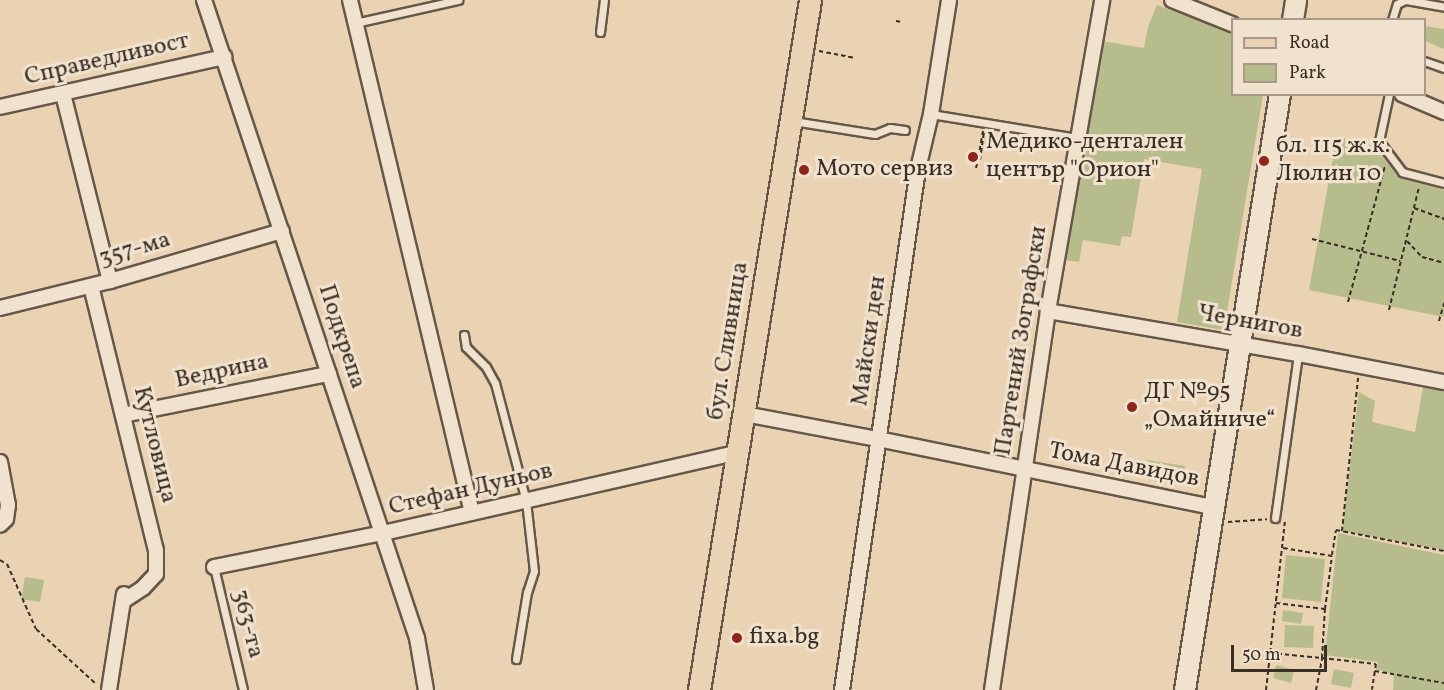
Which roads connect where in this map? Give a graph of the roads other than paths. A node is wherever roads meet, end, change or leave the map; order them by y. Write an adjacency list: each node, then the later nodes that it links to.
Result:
1 (204, 0): 17 (street, Подкрепа)
2 (350, 0): 14 (street)
3 (458, 0): 14 (lane)
4 (604, 0): 16 (lane)
5 (810, 0): 27 (main road, бул. Сливница)
6 (949, 0): 26 (street, Майски ден)
7 (1102, 0): 29 (street, Партений Зографски)
8 (1173, 0): 15 (street)
9 (1296, 0): 12 (street)
10 (1406, 0): 11 (lane); 13 (lane)
11 (1444, 7)
12 (1293, 18)
13 (1393, 18)
14 (355, 23): 48 (street)
15 (1231, 23)
16 (600, 32)
17 (224, 57): 20 (street, Справедливост); 31 (street, Подкрепа)
18 (1426, 61): 19 (lane)
19 (1444, 68)
20 (63, 94): 24 (street, Справедливост); 32 (street)
21 (1280, 96): 37 (street)
22 (1389, 96): 30 (lane)
23 (1407, 96): 25 (street)
24 (0, 107)
25 (1444, 112)
26 (931, 114): 29 (lane); 43 (street, Майски ден)
27 (791, 121): 28 (lane); 41 (main road, бул. Сливница)
28 (905, 130)
29 (1077, 138): 35 (street, Партений Зографски)
30 (1444, 183)
31 (282, 231): 32 (street, 357-ма); 39 (street, Подкрепа)
32 (110, 281): 33 (street, 357-ма)
33 (91, 286): 34 (street, 357-ма); 42 (street, Кутловица)
34 (0, 308)
35 (1048, 311): 37 (street, Чернигов); 46 (street, Партений Зографски)
36 (464, 335): 47 (lane)
37 (1239, 344): 38 (street, Чернигов); 49 (street)
38 (1298, 354): 40 (street, Чернигов); 50 (lane)
39 (329, 374): 42 (street, Ведрина); 52 (street, Подкрепа)
40 (1444, 382)
41 (744, 414): 43 (street, Тома Давидов); 44 (main road, бул. Сливница)
42 (123, 416): 55 (street, Кутловица)
43 (878, 439): 46 (street, Тома Давидов); 59 (street, Майски ден)
44 (736, 453): 47 (street, Стефан Дуньов); 58 (main road, бул. Сливница)
45 (0, 462): 51 (street)
46 (1026, 470): 49 (street, Тома Давидов); 60 (street, Партений Зографски)
47 (526, 501): 48 (street, Стефан Дуньов); 54 (lane)
48 (472, 513): 52 (street, Стефан Дуньов)
49 (1218, 514): 61 (street)
50 (1275, 518)
51 (0, 525)
52 (383, 533): 53 (street, Стефан Дуньов); 57 (street, Подкрепа)
53 (214, 567): 56 (lane, 363-та)
54 (516, 659)
55 (109, 690)
56 (243, 690)
57 (426, 690)
58 (699, 690)
59 (844, 690)
60 (992, 690)
61 (1185, 690)

